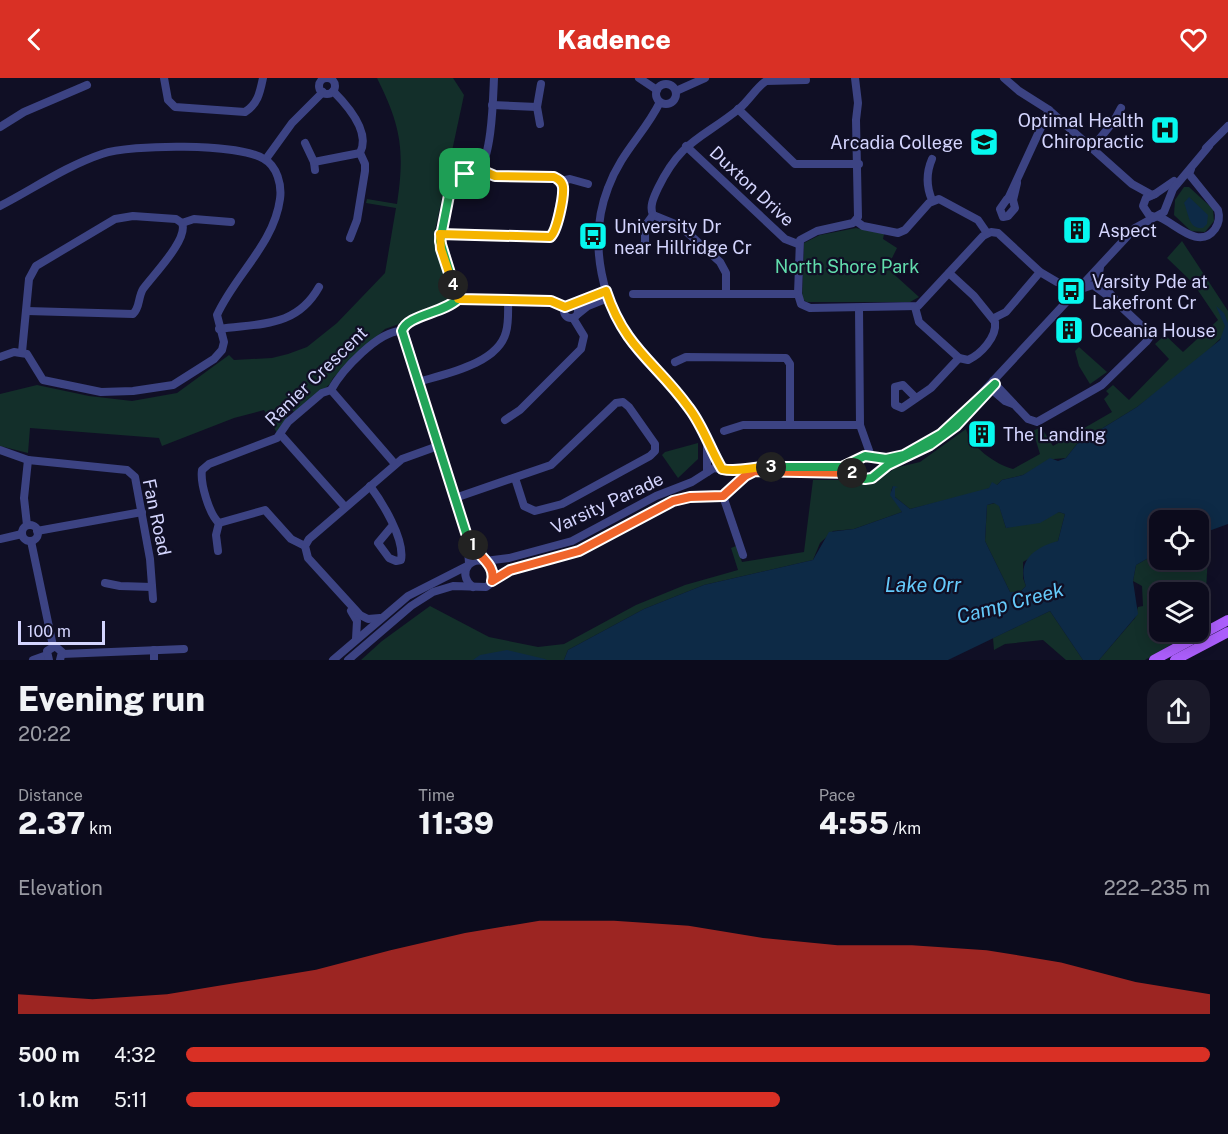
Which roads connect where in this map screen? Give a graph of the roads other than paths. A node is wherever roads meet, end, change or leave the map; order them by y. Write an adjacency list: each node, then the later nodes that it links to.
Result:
1 (164, 78): 2 (street)
2 (263, 78)
3 (310, 78): 10 (street)
4 (494, 78): 18 (street)
5 (639, 78): 14 (street)
6 (705, 78): 15 (street)
7 (855, 78): 33 (street)
8 (806, 80): 21 (street)
9 (1009, 80): 22 (street)
10 (320, 83): 11 (street); 16 (street)
11 (335, 84): 16 (street); 30 (street)
12 (541, 84): 19 (street)
13 (87, 85): 25 (street)
14 (657, 90): 15 (street); 17 (street)
15 (676, 91): 17 (street)
16 (323, 92): 31 (street)
17 (660, 102): 65 (street)
18 (492, 105): 19 (street); 35 (street)
19 (537, 107): 23 (street)
20 (1121, 108): 29 (street)
21 (738, 110): 27 (street); 33 (street)
22 (1049, 110): 29 (street); 42 (street)
23 (540, 124)
24 (1228, 126): 28 (street)
25 (0, 127)
26 (305, 143): 30 (street)
27 (686, 146): 47 (street); 58 (street, Duxton Drive)
28 (1209, 146): 34 (street); 41 (street)
29 (1092, 147): 39 (street)
30 (360, 153): 56 (street)
31 (266, 159): 45 (street); 78 (street)
32 (932, 159): 43 (street)
33 (859, 164): 49 (street)
34 (1191, 169): 37 (street); 40 (street)
35 (481, 170): 36 (street); 55 (street)
36 (561, 181): 38 (street); 55 (street)
37 (1179, 182): 40 (street); 46 (street)
38 (588, 184)
39 (1132, 184): 41 (street); 44 (street)
40 (1198, 186): 51 (street)
41 (1153, 195): 44 (street); 46 (street)
42 (1011, 200)
43 (932, 201): 49 (street); 54 (street)
44 (1144, 205): 48 (street); 53 (street, Varsity Parade)
45 (0, 206)
46 (1166, 208): 48 (street); 51 (street)
47 (653, 215): 57 (street); 67 (street)
48 (1157, 217): 51 (street); 53 (street, Varsity Parade)
49 (856, 220): 58 (street)
50 (231, 222): 52 (street)
51 (1171, 222)
52 (182, 223): 75 (street); 75 (street)
53 (1135, 228): 59 (street, Varsity Parade)
54 (987, 233): 60 (street); 61 (street)
55 (440, 234): 69 (street)
56 (350, 238)
57 (645, 243)
58 (798, 244): 68 (street)
59 (1102, 264): 64 (street, Varsity Parade); 71 (street)
60 (1040, 272): 62 (street); 77 (street)
61 (949, 273): 73 (street); 77 (street)
62 (1057, 282)
63 (319, 287): 78 (street)
64 (1078, 291): 71 (street); 85 (street, Varsity Parade)
65 (607, 294): 72 (street); 76 (street); 93 (street)
66 (633, 294): 67 (street)
67 (726, 294): 68 (street)
68 (798, 294): 74 (street)
69 (458, 299): 70 (street); 79 (street, Ranier Crescent)
70 (508, 299): 72 (street); 84 (street)
71 (1115, 301): 85 (street)
72 (568, 305): 76 (street)
73 (915, 307): 74 (street); 82 (street)
74 (859, 308): 90 (street)
75 (27, 311): 80 (street)
76 (575, 316): 88 (street)
77 (994, 318): 82 (street)
78 (219, 329): 80 (street)
79 (402, 331): 84 (street); 86 (street, Ranier Crescent)
80 (22, 352): 81 (street)
81 (0, 357)
82 (959, 358): 87 (street)
83 (675, 362): 89 (street)
84 (418, 382): 94 (street)
85 (993, 384): 96 (street, Varsity Parade); 102 (street, Varsity Parade)
86 (331, 390): 92 (street, Ranier Crescent); 99 (street)
87 (916, 398)
88 (505, 420)
89 (790, 425): 90 (street); 91 (street)
90 (860, 426): 96 (street); 98 (street)
91 (724, 431)
92 (280, 435): 109 (street); 111 (street, Ranier Crescent)
93 (707, 441): 100 (street); 101 (street)
94 (438, 446): 99 (street); 108 (street)
95 (0, 450): 97 (street, Fan Road)
96 (872, 457): 98 (street, Varsity Parade); 102 (street)
97 (28, 460): 110 (street, Fan Road); 112 (street)
98 (859, 460): 100 (street, Varsity Parade); 103 (street)
99 (395, 464): 105 (street)
100 (723, 469): 101 (street, Varsity Parade); 106 (street)
101 (706, 473): 107 (street); 122 (street, Varsity Parade)
102 (878, 473): 103 (street, Varsity Parade)
103 (862, 477): 106 (street, Varsity Parade)
104 (515, 478): 104 (street); 108 (street)
105 (370, 486): 109 (street); 113 (street)
106 (726, 494): 107 (street, Varsity Parade); 121 (street)
107 (712, 496): 124 (street, Varsity Parade)
108 (455, 498): 115 (street)
109 (345, 507): 119 (street)
110 (142, 512): 114 (street); 126 (street, Fan Road)
111 (219, 523): 119 (street); 120 (street)
112 (27, 525): 114 (street); 116 (street)
113 (393, 525)
114 (38, 531): 118 (street)
115 (466, 533): 122 (street); 123 (street)
116 (22, 534): 117 (street); 118 (street)
117 (0, 539)
118 (31, 541): 134 (street)
119 (304, 546): 128 (street)
120 (218, 551)
121 (743, 555)
122 (484, 560): 123 (street); 124 (street)
123 (468, 565): 127 (street); 130 (street)
124 (492, 581): 127 (street)
125 (105, 583): 126 (street)
126 (152, 587): 129 (street, Fan Road)
127 (473, 587): 141 (street)
128 (343, 597): 130 (street); 133 (street)
129 (153, 599)
130 (380, 618): 133 (street)
131 (1228, 620): 142 (main road)
132 (1228, 633): 143 (main road)
133 (356, 639): 140 (street)
134 (53, 646): 137 (street); 138 (street)
135 (184, 649): 136 (street)
136 (154, 655): 137 (street)
137 (61, 657)
138 (48, 658): 139 (street)
139 (33, 660)
140 (333, 660)
141 (348, 660)
142 (1154, 660)
143 (1175, 660)

